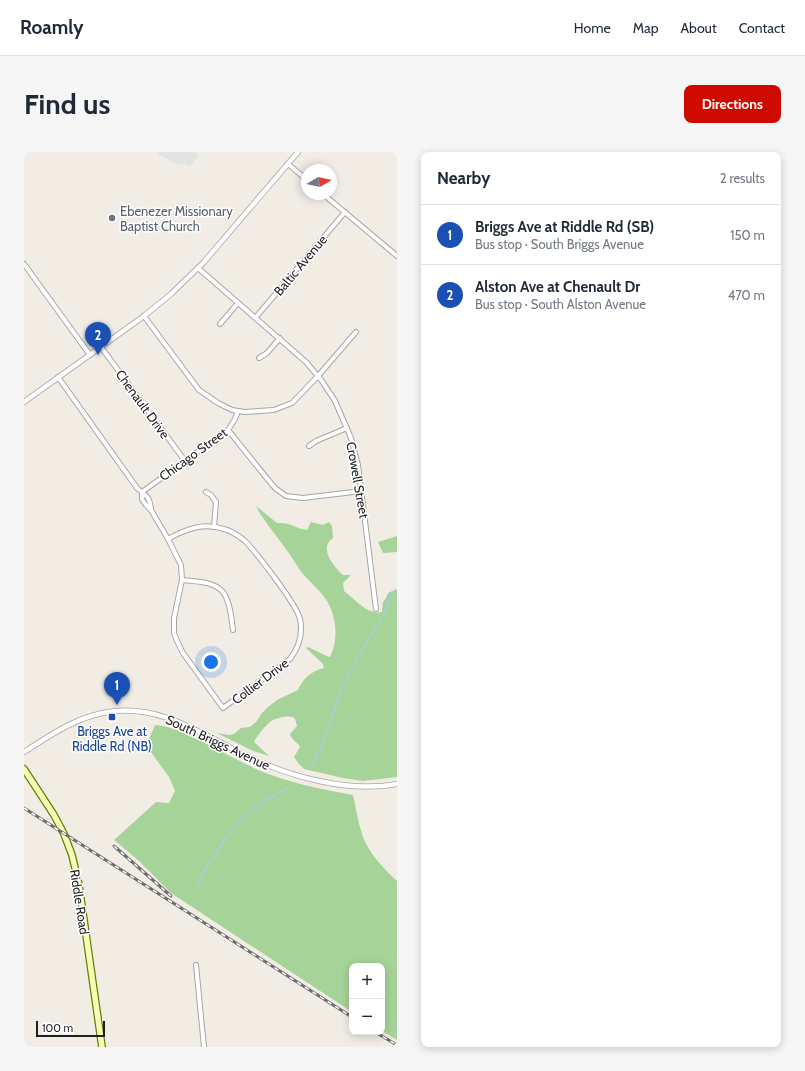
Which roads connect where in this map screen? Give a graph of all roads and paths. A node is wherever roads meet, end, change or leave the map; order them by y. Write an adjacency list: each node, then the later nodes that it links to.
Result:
1 (298, 152): 2 (street)
2 (288, 164): 3 (street); 9 (street)
3 (301, 175)
4 (330, 200): 5 (street)
5 (345, 212): 7 (street); 12 (street, Baltic Avenue)
6 (397, 249): 7 (street)
7 (395, 255)
8 (24, 264): 17 (street)
9 (198, 268): 10 (street, Crowell Street); 11 (street)
10 (238, 303): 12 (street, Crowell Street); 13 (street)
11 (144, 316): 16 (street); 22 (street)
12 (256, 318): 15 (street, Crowell Street)
13 (220, 324)
14 (356, 332): 19 (street)
15 (280, 338): 18 (street); 19 (street, Crowell Street)
16 (101, 347): 17 (street); 26 (street, Chenault Drive)
17 (90, 355): 20 (street)
18 (259, 358)
19 (318, 376): 22 (street); 23 (street, Crowell Street)
20 (58, 377): 21 (street); 28 (street, Collier Drive)
21 (24, 402)
22 (238, 411): 24 (street, Chicago Street)
23 (347, 428): 25 (street); 27 (street, Crowell Street)
24 (228, 430): 26 (street, Chicago Street); 27 (street)
25 (309, 446)
26 (185, 461): 28 (street, Chicago Street)
27 (362, 491): 33 (street, Crowell Street)
28 (142, 492): 31 (street, Collier Drive)
29 (206, 492): 30 (street)
30 (214, 527): 31 (street, Collier Drive); 32 (street, Collier Drive)
31 (168, 539): 32 (street, Collier Drive)
32 (182, 580): 34 (street)
33 (376, 609)
34 (233, 630)
35 (24, 752): 37 (street, South Briggs Avenue)
36 (24, 769): 39 (main road, Riddle Road)
37 (397, 784)
38 (196, 965): 40 (street)
39 (102, 1047)
40 (204, 1047)

